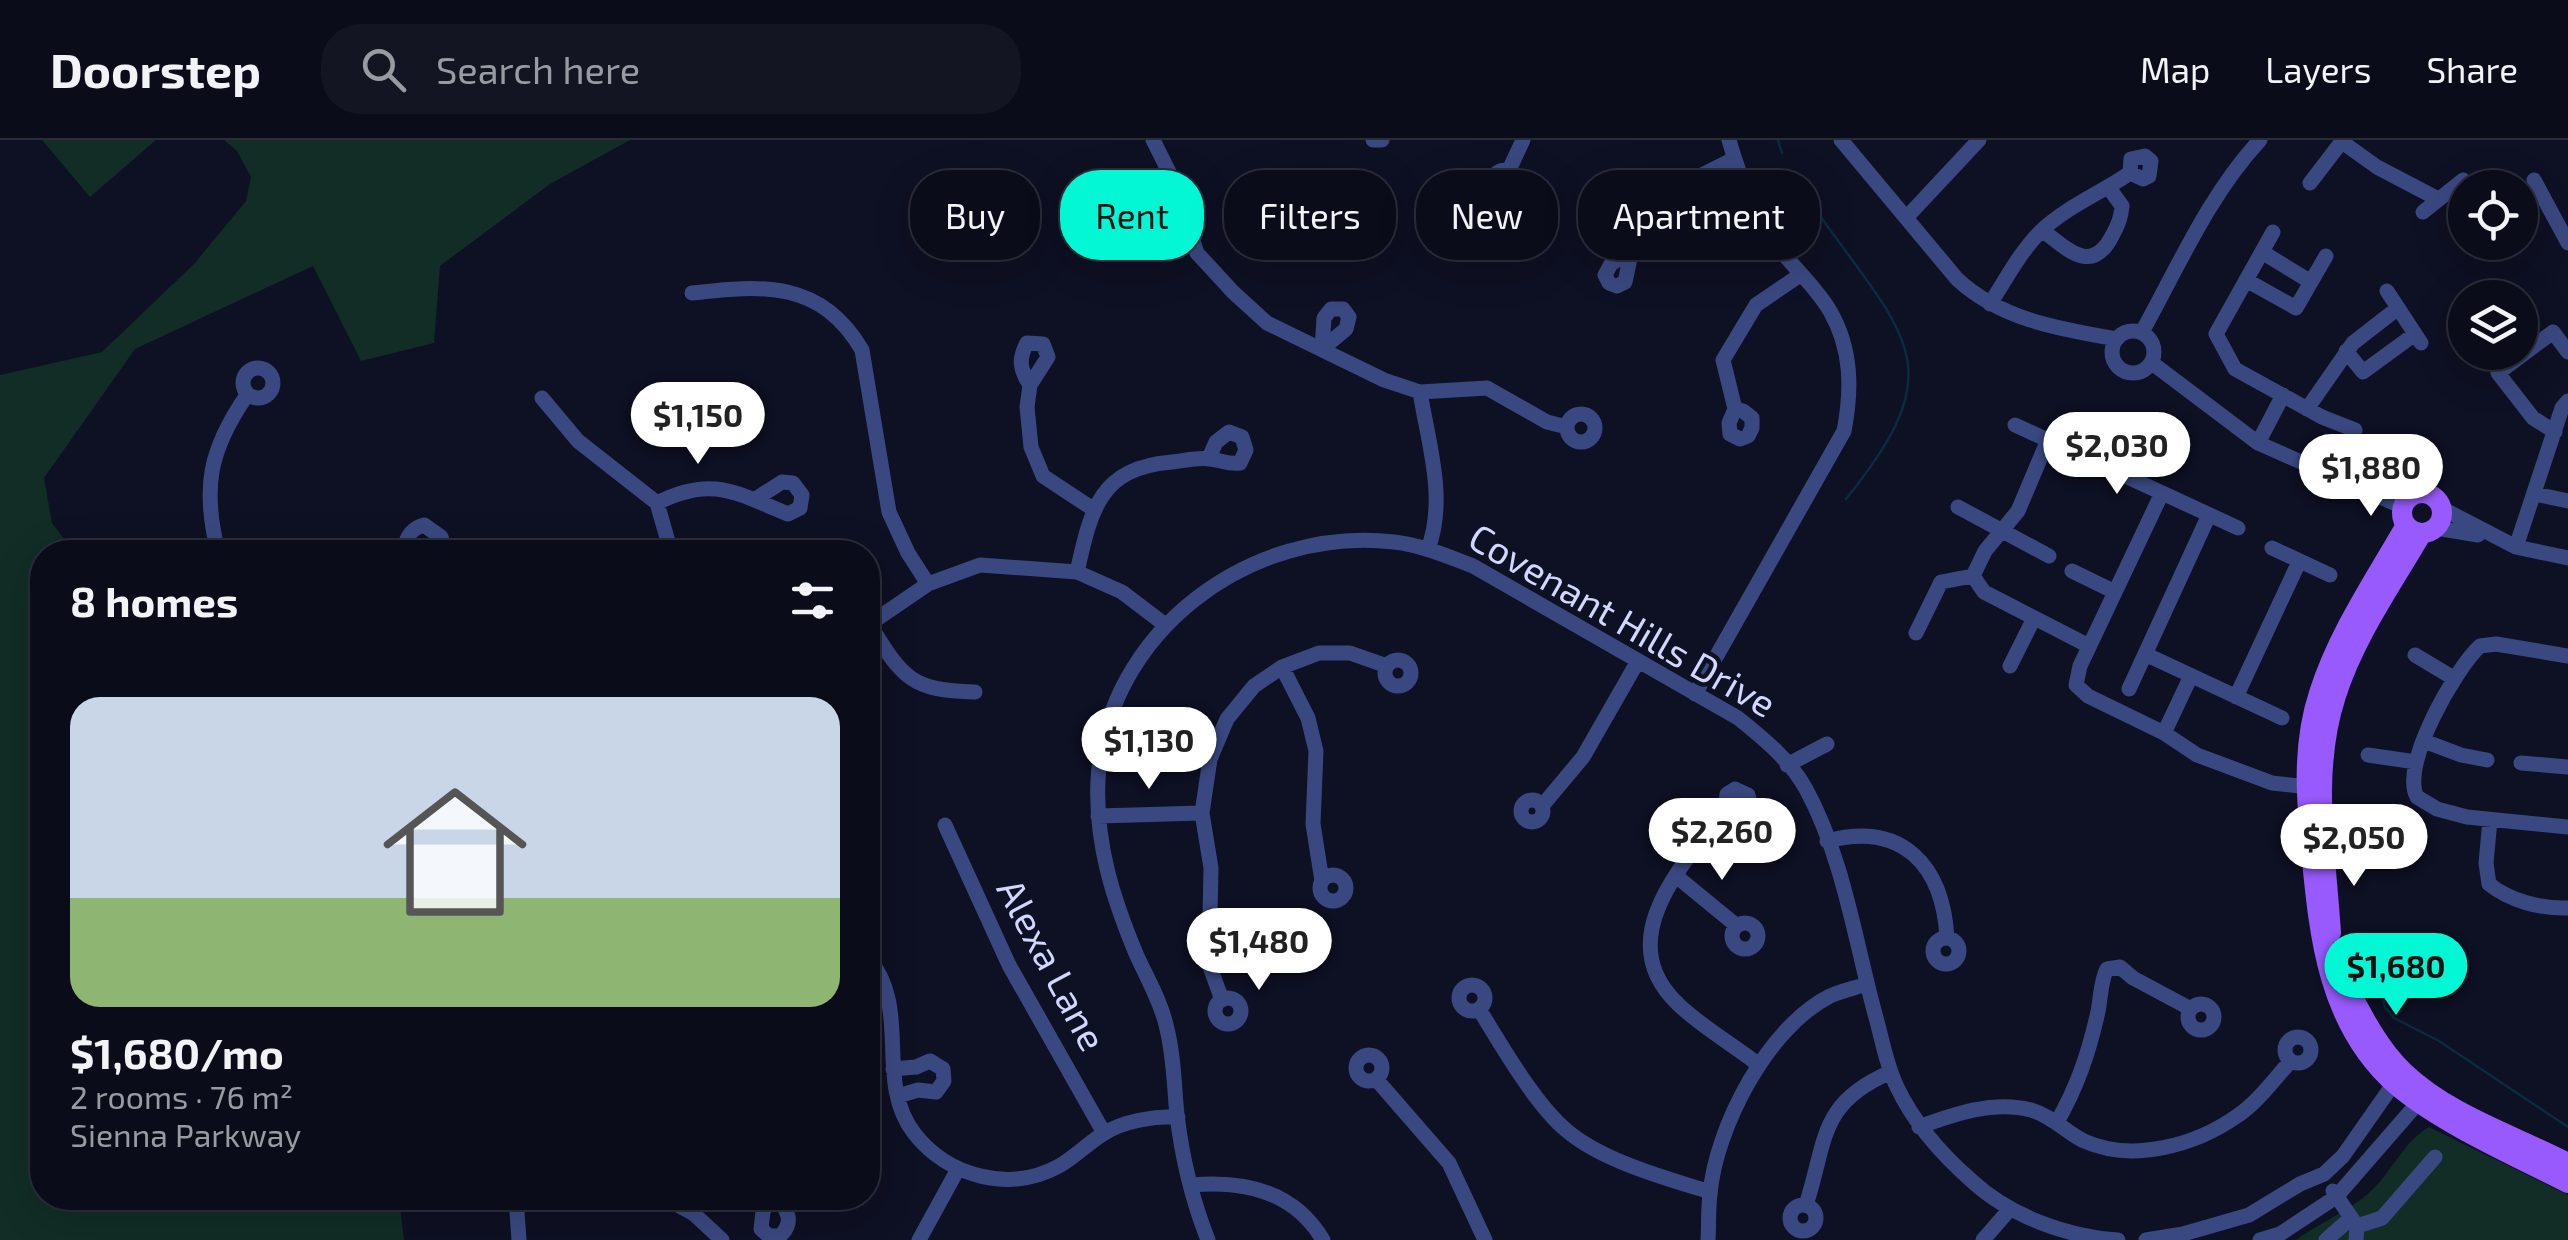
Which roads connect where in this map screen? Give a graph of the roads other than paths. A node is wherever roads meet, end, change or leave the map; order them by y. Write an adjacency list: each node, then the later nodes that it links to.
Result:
1 (1153, 140): 40 (street)
2 (1373, 140): 3 (street)
3 (1382, 140)
4 (1523, 140): 11 (street)
5 (1729, 140): 10 (street)
6 (1841, 140): 20 (street)
7 (1979, 140): 20 (street)
8 (2260, 140): 34 (street)
9 (2343, 141): 14 (street); 18 (street)
10 (1734, 159): 12 (street); 27 (street)
11 (1509, 170)
12 (1712, 170)
13 (2130, 174): 16 (street)
14 (2310, 183)
15 (2538, 186): 21 (street)
16 (2109, 188): 22 (street); 22 (street)
17 (2448, 191): 18 (street)
18 (2438, 199): 19 (street)
19 (2423, 212)
20 (1906, 218): 32 (street)
21 (2563, 221): 24 (street)
22 (2042, 230): 32 (street)
23 (2273, 232): 25 (street)
24 (2568, 243)
25 (2262, 252): 28 (street); 29 (street)
26 (2326, 256): 29 (street)
27 (1800, 276): 45 (street); 98 (street)
28 (2246, 280): 29 (street); 41 (street)
29 (2311, 282)
30 (2387, 291): 33 (street)
31 (692, 293): 79 (street)
32 (1990, 304): 35 (street)
33 (2398, 308): 36 (street); 36 (street)
34 (2142, 332): 35 (street); 38 (street)
35 (2114, 345): 38 (street)
36 (2346, 351): 46 (street)
37 (2568, 352): 50 (street)
38 (2152, 364): 52 (street)
39 (1030, 385): 60 (street)
40 (1420, 392): 48 (street); 71 (street)
41 (2283, 395): 46 (street); 52 (street)
42 (247, 396): 65 (street)
43 (542, 398): 58 (street)
44 (2568, 401): 50 (street)
45 (1735, 409)
46 (2307, 409): 49 (street)
47 (2014, 425): 51 (street)
48 (1567, 427)
49 (2355, 430)
50 (2554, 432): 55 (street)
51 (2048, 440): 54 (street); 64 (street)
52 (2258, 442): 62 (street)
53 (1209, 458): 60 (street)
54 (2162, 494): 61 (street); 80 (street)
55 (2535, 494): 57 (street); 69 (street)
56 (757, 498): 58 (street)
57 (2568, 501)
58 (657, 503): 68 (street)
59 (1958, 507): 64 (street)
60 (1093, 509): 76 (street)
61 (2209, 515): 63 (street); 87 (street)
62 (2419, 516): 69 (street); 110 (main road)
63 (2238, 528)
64 (2003, 531): 72 (street); 78 (street)
65 (216, 540)
66 (407, 540): 67 (street)
67 (443, 540)
68 (668, 540)
69 (2516, 547): 73 (street)
70 (2272, 548): 74 (street)
71 (1428, 549): 83 (street, Covenant Hills Drive); 90 (street, Covenant Hills Drive)
72 (2049, 556)
73 (2568, 558)
74 (2298, 562): 77 (street); 99 (street)
75 (2072, 571): 80 (street)
76 (1077, 572): 79 (street); 83 (street)
77 (2330, 575)
78 (1973, 576): 82 (street); 84 (street)
79 (928, 584): 81 (street)
80 (2115, 592): 86 (street)
81 (880, 617)
82 (2034, 618): 86 (street); 92 (street)
83 (1164, 624): 114 (street, Covenant Hills Drive)
84 (1916, 634)
85 (880, 642): 97 (street)
86 (2089, 646): 101 (street)
87 (2145, 654): 94 (street); 96 (street)
88 (2415, 654): 95 (street)
89 (2568, 656): 95 (street)
90 (1638, 661): 98 (street, Covenant Hills Drive); 111 (street)
91 (1387, 666): 93 (street)
92 (2010, 666)
93 (1282, 667): 113 (street); 120 (street)
94 (2192, 676): 99 (street); 101 (street)
95 (2455, 679): 102 (street)
96 (2130, 689)
97 (975, 692)
98 (1694, 694): 108 (street, Covenant Hills Drive)
99 (2236, 696): 100 (street)
100 (2282, 718)
101 (2164, 734): 110 (street)
102 (2424, 742): 105 (street); 106 (street)
103 (1827, 744): 108 (street)
104 (2368, 755): 106 (street)
105 (2487, 760)
106 (2416, 762): 115 (street)
107 (2521, 763): 109 (street)
108 (1787, 764): 118 (street, Covenant Hills Drive)
109 (2568, 767)
110 (2314, 788): 133 (main road)
111 (1542, 806)
112 (1725, 809): 119 (street)
113 (1202, 812): 114 (street); 126 (street)
114 (1098, 816): 137 (street, Covenant Hills Drive)
115 (2490, 820): 117 (street); 121 (street)
116 (944, 825): 140 (street, Alexa Lane)
117 (2568, 827)
118 (1827, 841): 123 (street); 125 (street, Covenant Hills Drive)
119 (1676, 876): 122 (street); 130 (street)
120 (1322, 881)
121 (2568, 908)
122 (1737, 926)
123 (1948, 938)
124 (880, 977): 131 (street)
125 (1867, 984): 130 (street); 132 (street, Covenant Hills Drive)
126 (1222, 1000)
127 (1479, 1009): 147 (street)
128 (2191, 1009): 138 (street)
129 (2291, 1061): 138 (street)
130 (1759, 1066): 147 (street)
131 (893, 1069): 135 (street); 135 (street)
132 (1891, 1072): 139 (street, Covenant Hills Drive); 149 (street)
133 (2398, 1077): 136 (main road); 144 (street)
134 (1376, 1080): 160 (street)
135 (898, 1096): 143 (street)
136 (2424, 1096): 142 (main road); 145 (main road); 148 (street)
137 (1178, 1117): 140 (street); 146 (street, Covenant Hills Drive)
138 (2057, 1122): 139 (street)
139 (1919, 1127): 150 (street, Covenant Hills Drive)
140 (1104, 1133): 143 (street)
141 (2435, 1157): 154 (street)
142 (2568, 1162)
143 (958, 1170): 157 (street)
144 (2324, 1174): 148 (street); 153 (street)
145 (2568, 1183)
146 (1191, 1186): 158 (street, Covenant Hills Drive); 159 (street)
147 (1710, 1192): 161 (street)
148 (2336, 1196): 154 (street); 165 (street)
149 (1806, 1206)
150 (2010, 1209): 162 (street); 163 (street, Covenant Hills Drive)
151 (517, 1210): 155 (street)
152 (687, 1210): 156 (street)
153 (2249, 1214): 164 (street); 165 (street)
154 (2355, 1228): 166 (street)
155 (519, 1240)
156 (722, 1240)
157 (919, 1240)
158 (1208, 1240)
159 (1322, 1240)
160 (1485, 1240)
161 (1708, 1240)
162 (1982, 1240)
163 (2118, 1240)
164 (2146, 1240)
165 (2261, 1240)
166 (2326, 1240)

